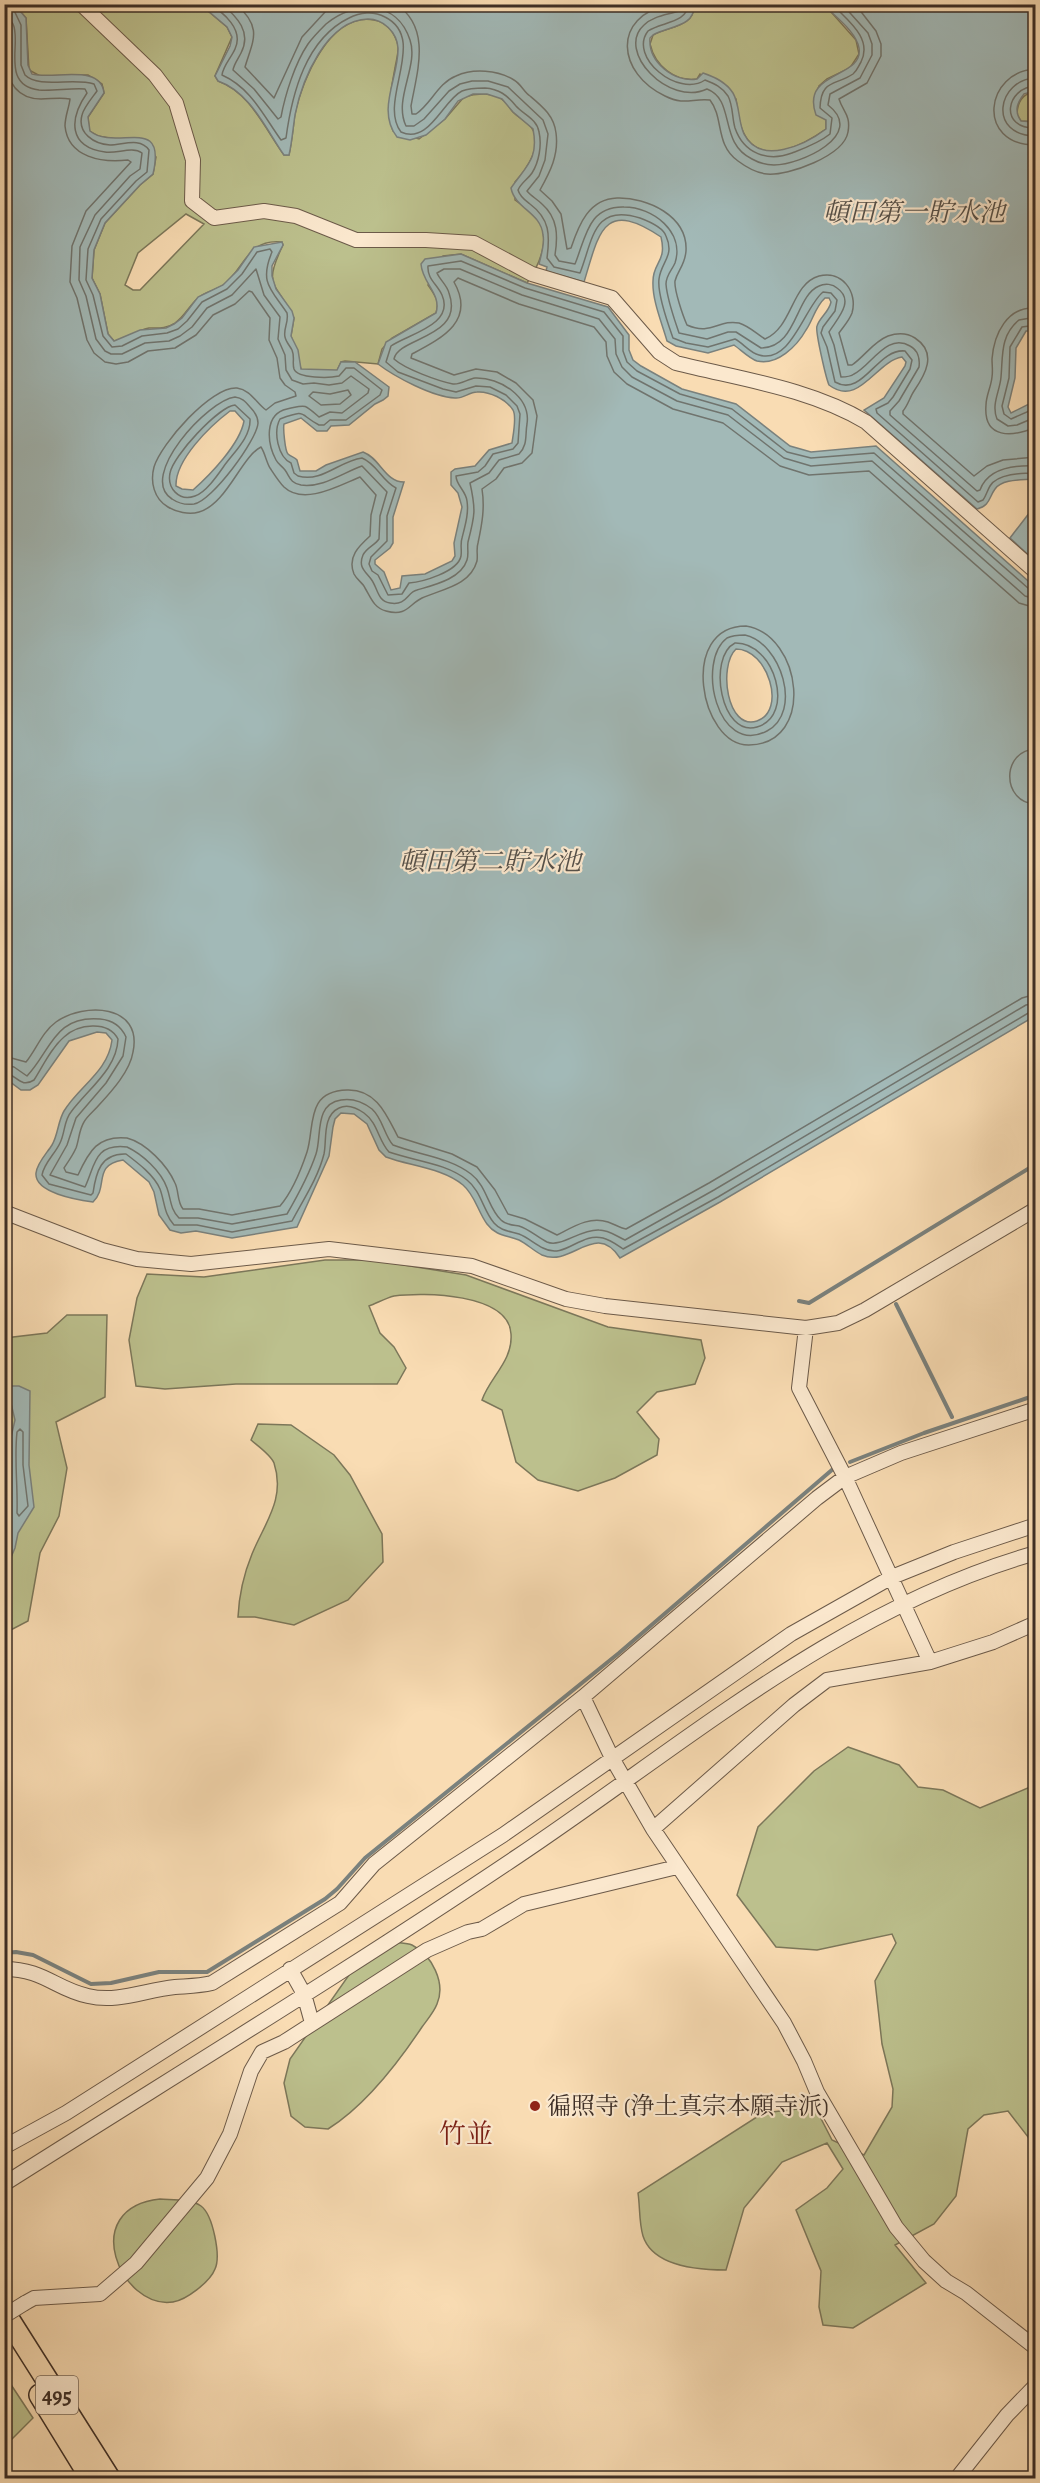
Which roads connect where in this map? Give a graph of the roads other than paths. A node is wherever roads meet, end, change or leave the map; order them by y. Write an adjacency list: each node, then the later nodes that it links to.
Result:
1 (81, 4): 2 (street)
2 (1035, 572)
3 (1035, 1209): 5 (street)
4 (4, 1212): 5 (street)
5 (806, 1328): 7 (street)
6 (1035, 1408): 7 (street)
7 (845, 1477): 10 (street); 14 (street)
8 (1035, 1525): 10 (street)
9 (1035, 1553): 11 (street)
10 (892, 1577): 11 (street); 15 (street)
11 (904, 1602): 13 (street); 16 (street)
12 (1035, 1623): 13 (street)
13 (930, 1662): 17 (street)
14 (583, 1696): 15 (street); 19 (street)
15 (612, 1758): 16 (street); 20 (street)
16 (626, 1782): 17 (street); 21 (street)
17 (653, 1828): 18 (street)
18 (677, 1867): 22 (street); 27 (street)
19 (4, 1969)
20 (290, 1969): 21 (street); 23 (street)
21 (304, 1994): 22 (street); 24 (street)
22 (312, 2023): 25 (street, bridge)
23 (4, 2147)
24 (4, 2184)
25 (4, 2314): 30 (highway, 495)
26 (4, 2338): 29 (highway, 495)
27 (1035, 2348)
28 (1035, 2385): 31 (street)
29 (92, 2478)
30 (109, 2478)
31 (957, 2478)

